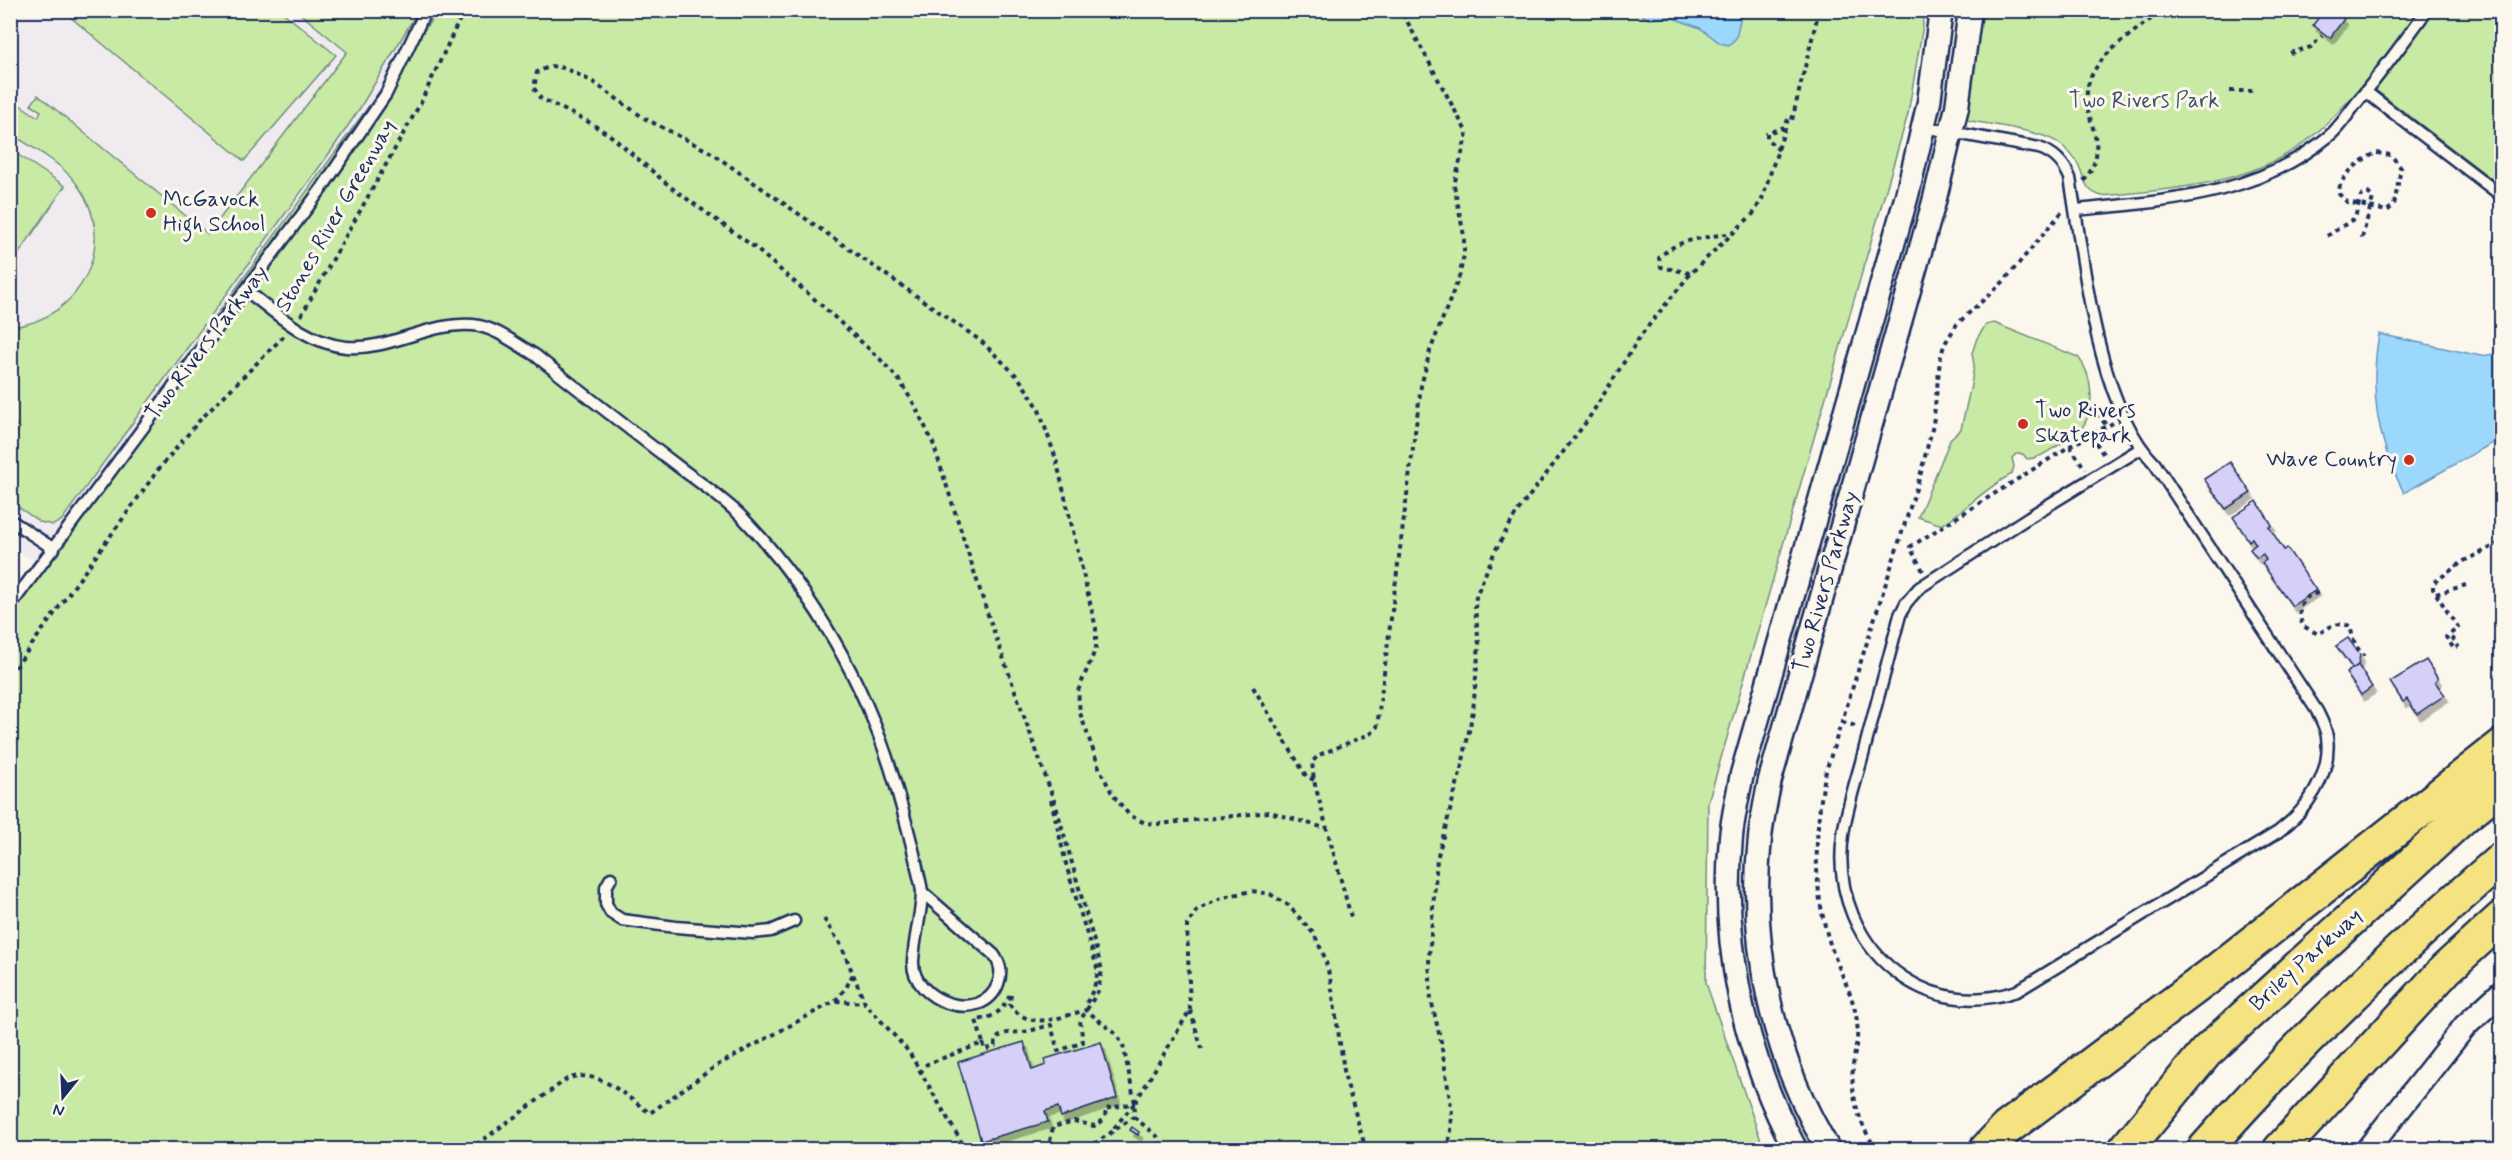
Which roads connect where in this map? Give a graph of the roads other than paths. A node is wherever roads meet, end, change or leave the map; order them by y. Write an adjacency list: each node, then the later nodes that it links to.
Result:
1 (426, 10): 10 (lane, Two Rivers Parkway)
2 (1941, 10): 6 (street, Two Rivers Parkway)
3 (1970, 10): 7 (street, Two Rivers Parkway)
4 (2427, 10): 5 (lane)
5 (2366, 92): 8 (lane); 9 (lane)
6 (1923, 127): 7 (lane); 23 (street, Two Rivers Parkway)
7 (1951, 133): 9 (lane); 24 (street, Two Rivers Parkway)
8 (2502, 196)
9 (2075, 210): 11 (lane)
10 (247, 291): 13 (lane, Two Rivers Parkway); 19 (lane)
11 (2140, 449): 11 (lane)
12 (10, 520): 13 (lane)
13 (54, 549): 14 (lane, Two Rivers Parkway)
14 (10, 606)
15 (2502, 746): 25 (highway)
16 (2502, 785): 26 (highway, Briley Parkway)
17 (2502, 859): 27 (highway)
18 (611, 878): 21 (lane)
19 (922, 892): 19 (lane)
20 (2502, 918): 28 (highway)
21 (794, 921)
22 (2502, 992): 29 (street)
23 (1796, 1149)
24 (1829, 1149)
25 (1986, 1149)
26 (2125, 1149)
27 (2204, 1149)
28 (2280, 1149)
29 (2367, 1149)

